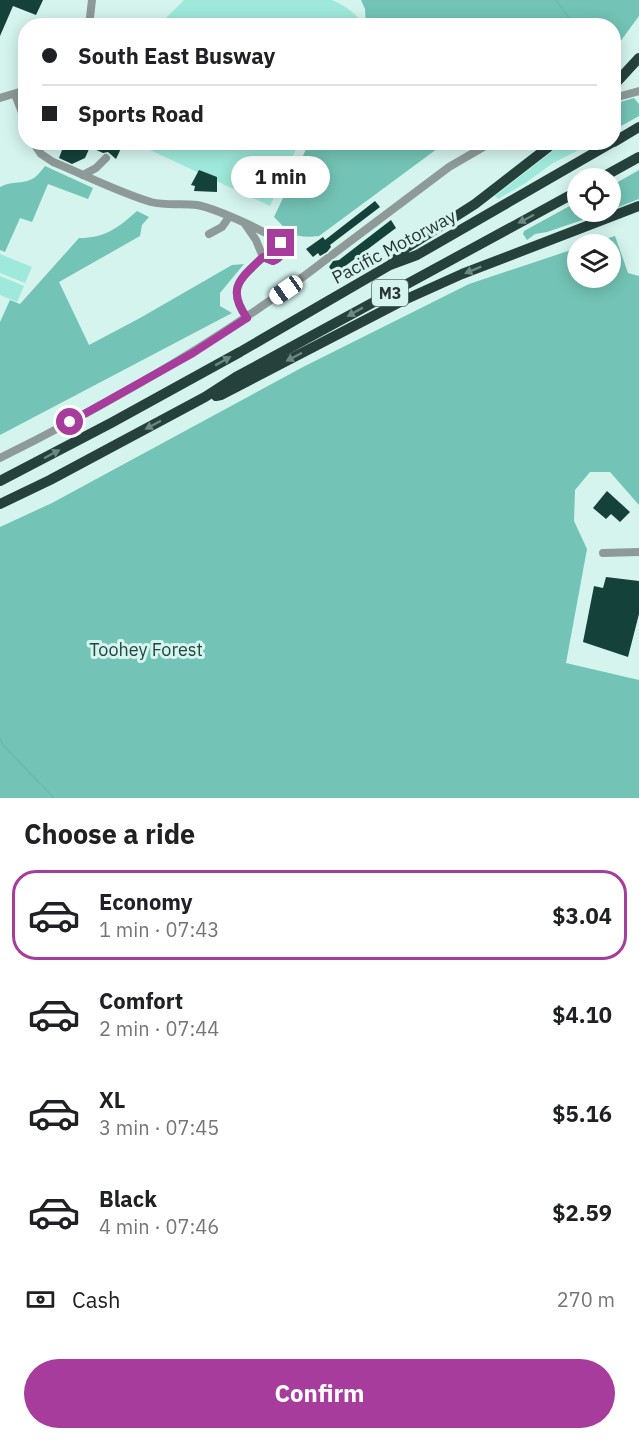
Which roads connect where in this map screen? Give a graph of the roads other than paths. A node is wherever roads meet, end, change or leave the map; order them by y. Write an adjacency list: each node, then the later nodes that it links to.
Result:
1 (92, 0): 2 (street)
2 (90, 18)
3 (639, 58): 4 (highway)
4 (621, 77)
5 (639, 91): 8 (street)
6 (18, 93): 7 (street)
7 (15, 94): 9 (street); 10 (street)
8 (621, 96)
9 (0, 98)
10 (18, 102)
11 (639, 127): 12 (highway, Pacific Motorway / M3)
12 (621, 137)
13 (40, 150): 20 (street)
14 (478, 150): 30 (street)
15 (545, 150): 29 (highway)
16 (599, 150): 29 (highway, Pacific Motorway / M3)
17 (639, 157): 19 (highway)
18 (106, 158): 20 (street)
19 (619, 168)
20 (83, 175): 23 (street)
21 (567, 197): 31 (highway, Pacific Motorway / M3, one-way to 31)
22 (639, 206): 31 (highway, one-way to 31)
23 (229, 217): 24 (street); 25 (street)
24 (245, 224): 26 (street); 27 (street)
25 (209, 234)
26 (272, 238): 27 (street); 28 (street)
27 (260, 248): 28 (street)
28 (263, 257): 30 (street)
29 (390, 266): 33 (highway, Pacific Motorway / M3, one-way to 29)
30 (247, 318): 32 (street)
31 (205, 397): 34 (highway, Pacific Motorway / M3, one-way to 34)
32 (0, 458)
33 (0, 481)
34 (0, 504)
35 (639, 552): 36 (street)
36 (603, 553)

